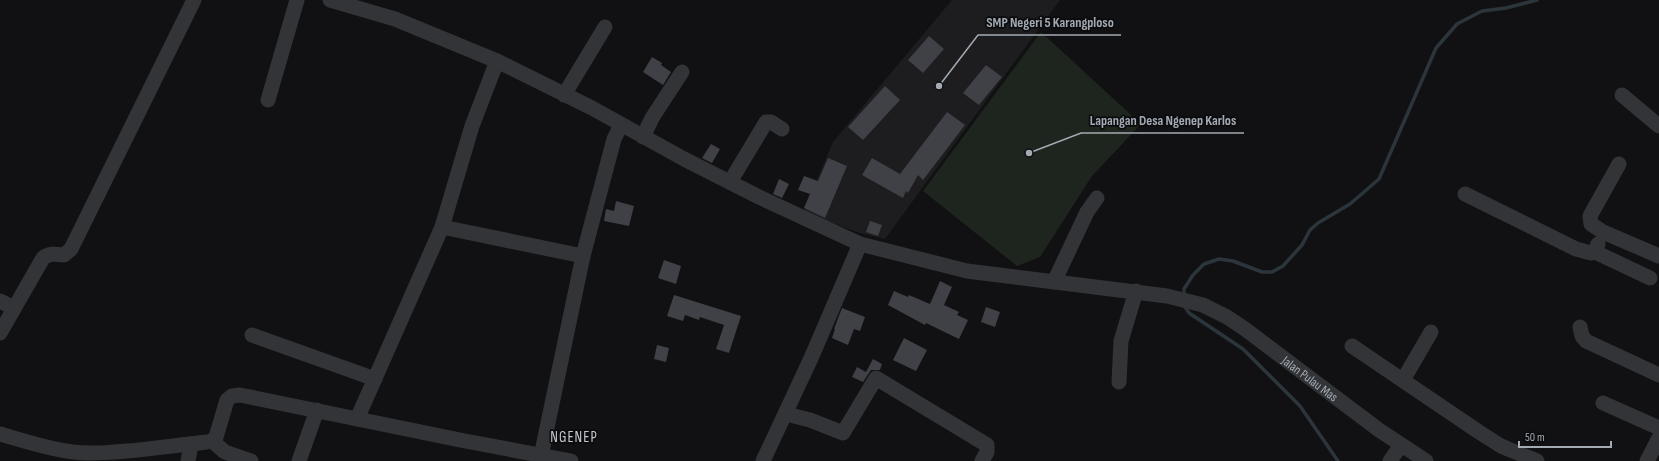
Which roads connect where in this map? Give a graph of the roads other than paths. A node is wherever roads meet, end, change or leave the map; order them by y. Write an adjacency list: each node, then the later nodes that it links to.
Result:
1 (194, 0): 28 (street)
2 (297, 0): 9 (street)
3 (330, 0): 5 (street, Jalan Pulau Mas)
4 (605, 28): 7 (street)
5 (497, 61): 7 (street, Jalan Pulau Mas); 18 (street)
6 (682, 72): 13 (street)
7 (564, 95): 10 (street, Jalan Pulau Mas)
8 (1622, 95): 11 (street)
9 (268, 100)
10 (621, 125): 13 (street, Jalan Pulau Mas); 22 (street)
11 (1659, 126)
12 (782, 129): 15 (street)
13 (643, 137): 15 (street, Jalan Pulau Mas)
14 (1619, 164): 19 (street)
15 (730, 182): 20 (street, Jalan Pulau Mas)
16 (1464, 194): 21 (street)
17 (1097, 198): 25 (street)
18 (442, 227): 22 (street); 35 (street)
19 (1603, 232): 21 (street); 23 (street)
20 (860, 244): 25 (street, Jalan Pulau Mas); 40 (street)
21 (1594, 252): 24 (street)
22 (583, 256): 48 (street)
23 (1659, 256)
24 (1650, 278)
25 (1054, 282): 26 (street, Jalan Pulau Mas)
26 (1136, 291): 37 (street); 47 (street, Jalan Pulau Mas)
27 (0, 301): 28 (street)
28 (14, 308): 31 (street)
29 (1580, 327): 34 (street)
30 (1431, 332): 36 (street)
31 (0, 333)
32 (252, 335): 35 (street)
33 (1352, 346): 36 (street)
34 (1659, 375)
35 (375, 379): 41 (street)
36 (1403, 380): 57 (street)
37 (1120, 382)
38 (1603, 403): 42 (street)
39 (316, 410): 41 (street); 45 (street); 51 (street)
40 (786, 414): 53 (street); 54 (street)
41 (357, 419): 48 (street)
42 (1659, 428)
43 (0, 434): 46 (street)
44 (1659, 438): 58 (street)
45 (212, 441): 46 (street); 50 (street)
46 (191, 444): 49 (street)
47 (1401, 445): 55 (street); 56 (street, Jalan Pulau Mas)
48 (540, 458): 52 (street)
49 (188, 461)
50 (251, 461)
51 (299, 461)
52 (570, 461)
53 (763, 461)
54 (982, 461)
55 (1390, 461)
56 (1426, 461)
57 (1537, 461)
58 (1647, 461)

